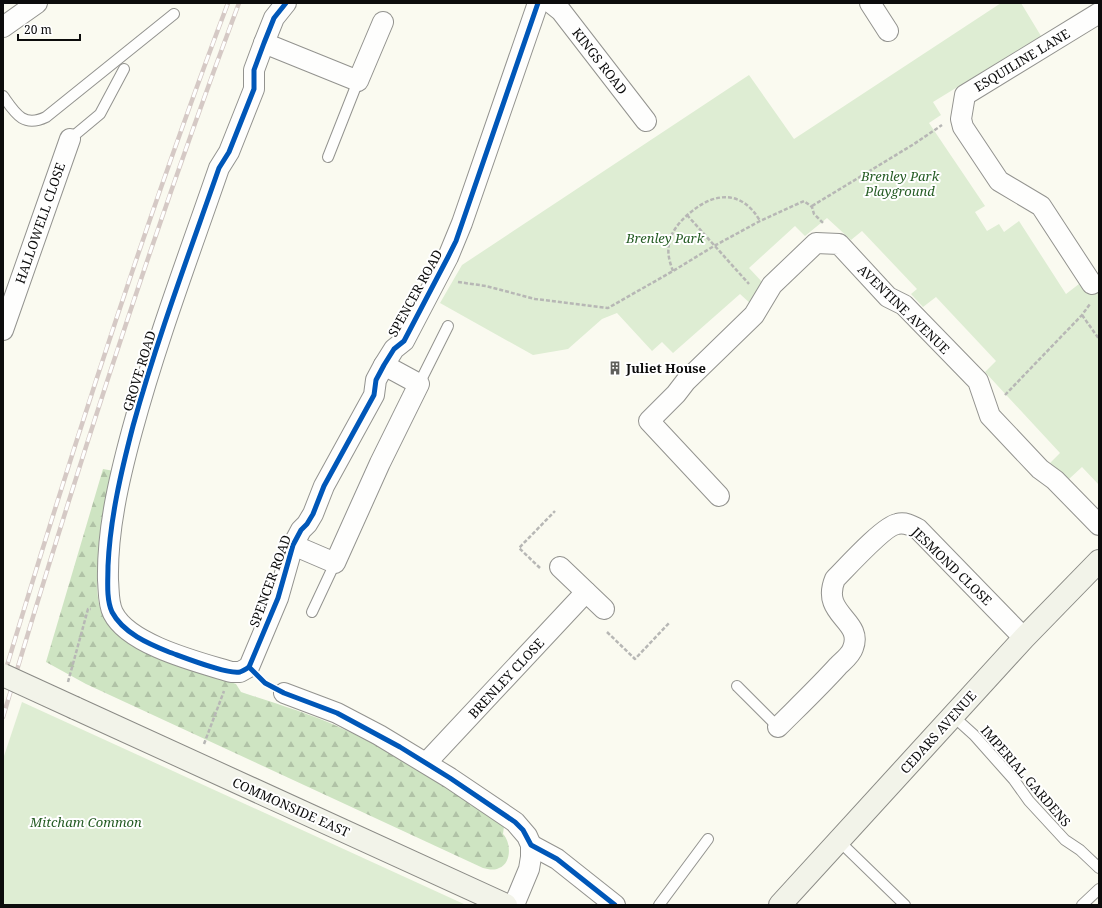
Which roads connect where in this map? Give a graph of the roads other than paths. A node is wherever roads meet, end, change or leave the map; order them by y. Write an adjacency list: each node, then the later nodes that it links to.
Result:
1 (37, 3): 9 (street)
2 (286, 3): 11 (street, GROVE ROAD)
3 (538, 3): 21 (street, SPENCER ROAD)
4 (552, 3): 15 (street, KINGS ROAD)
5 (870, 3): 10 (street)
6 (1099, 13): 18 (street, ESQUILINE LANE)
7 (174, 14): 14 (lane)
8 (383, 22): 13 (street)
9 (3, 27)
10 (888, 31)
11 (264, 43): 13 (street); 33 (street, GROVE ROAD)
12 (124, 69): 16 (lane)
13 (358, 81): 17 (lane)
14 (3, 96)
15 (646, 121)
16 (70, 139): 20 (street, HALLOWELL CLOSE)
17 (328, 157)
18 (1092, 284)
19 (448, 326): 22 (lane)
20 (3, 330)
21 (384, 365): 22 (street); 25 (street, SPENCER ROAD)
22 (420, 384): 27 (street)
23 (719, 496): 24 (street, AVENTINE AVENUE)
24 (1099, 525)
25 (293, 545): 27 (street, SPENCER ROAD); 33 (street, SPENCER ROAD)
26 (1099, 561): 32 (street, CEDARS AVENUE)
27 (335, 564): 31 (lane)
28 (552, 570): 29 (street)
29 (586, 592): 30 (street); 39 (street, BRENLEY CLOSE)
30 (604, 609)
31 (312, 612)
32 (1024, 638): 37 (street, CEDARS AVENUE); 38 (street, JESMOND CLOSE)
33 (240, 670)
34 (3, 675): 45 (street, COMMONSIDE EAST, bridge)
35 (737, 686): 38 (lane)
36 (284, 693): 39 (street)
37 (953, 716): 41 (street, CEDARS AVENUE); 43 (lane, IMPERIAL GARDENS)
38 (778, 727)
39 (426, 763): 42 (street)
40 (708, 839): 48 (lane)
41 (838, 840): 49 (street, CEDARS AVENUE); 50 (lane)
42 (531, 845): 46 (street); 47 (street)
43 (1099, 868)
44 (1099, 889): 51 (lane)
45 (506, 905)
46 (514, 905)
47 (615, 905)
48 (660, 905)
49 (780, 905)
50 (905, 905)
51 (1082, 905)

